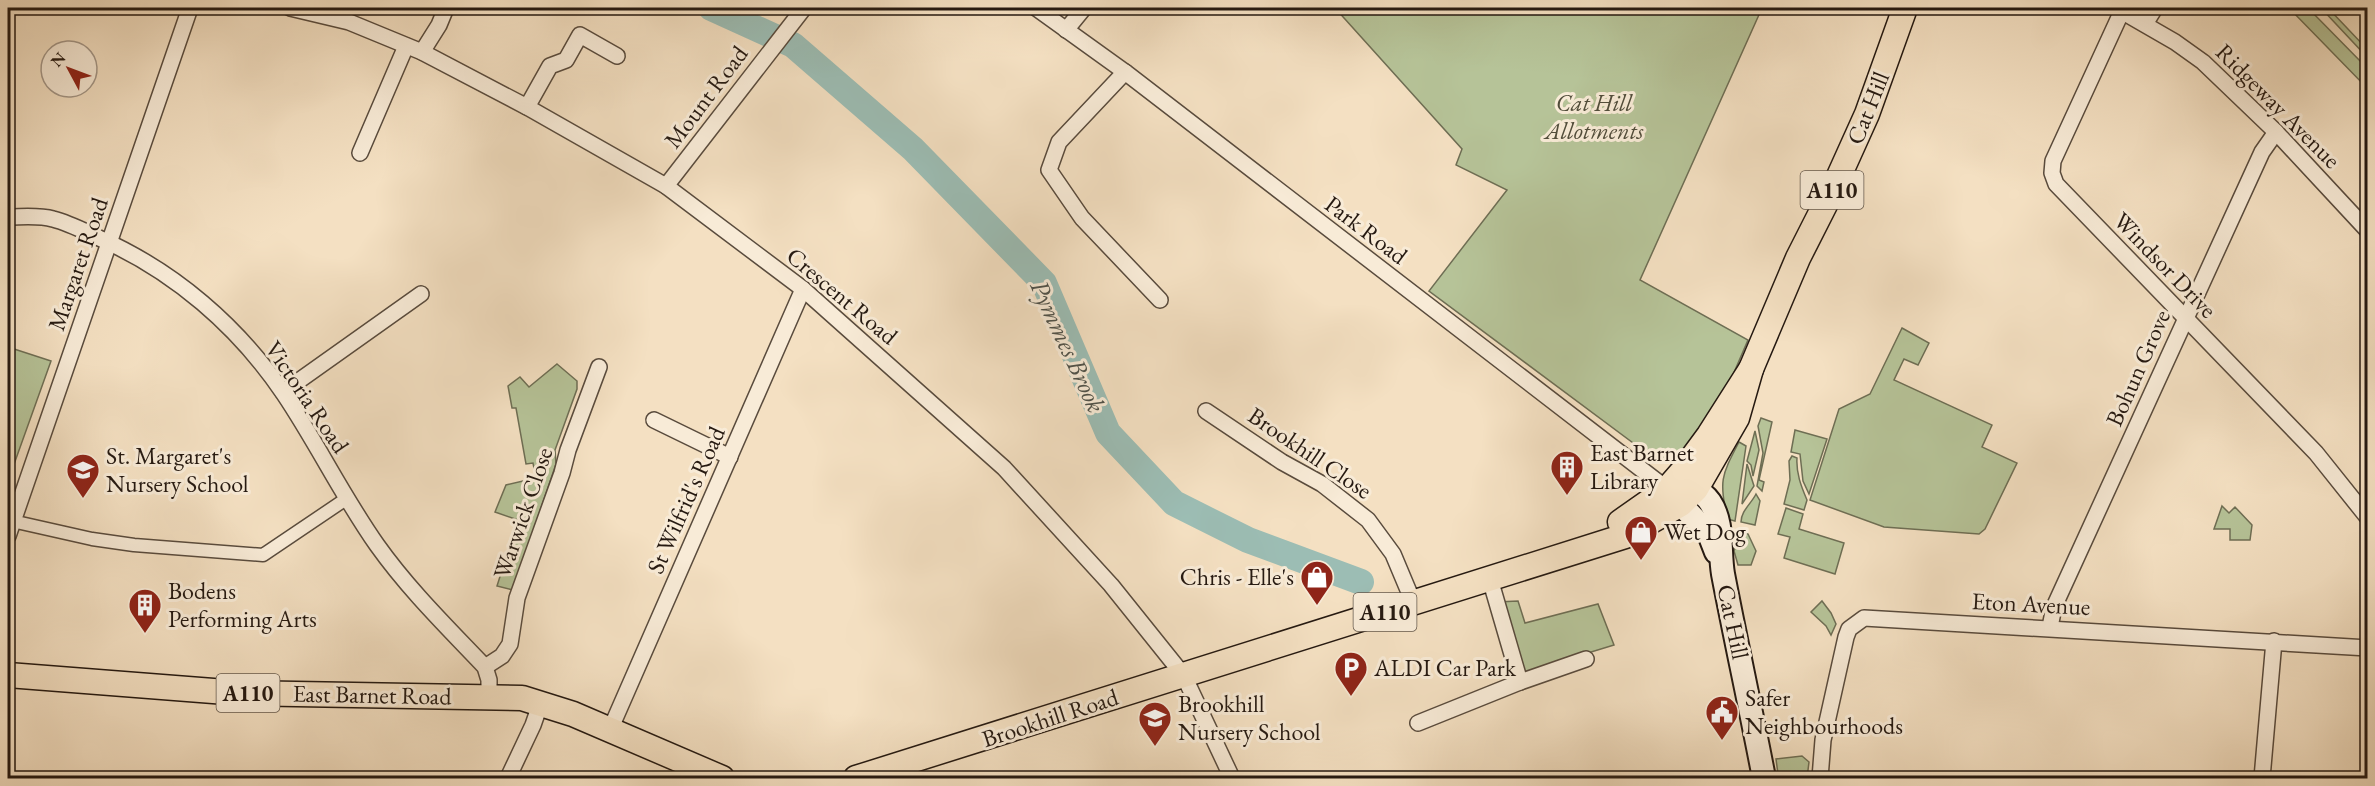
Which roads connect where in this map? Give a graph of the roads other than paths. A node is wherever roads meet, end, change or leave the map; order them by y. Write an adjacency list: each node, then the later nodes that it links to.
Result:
1 (190, 8): 22 (street, Margaret Road)
2 (290, 8): 12 (street, Crescent Road)
3 (446, 8): 13 (street)
4 (804, 8): 19 (street, Mount Road)
5 (1036, 8): 11 (street, Park Road)
6 (1084, 8): 11 (street)
7 (1905, 8): 32 (main road, Cat Hill / A110)
8 (2155, 8): 10 (street)
9 (2119, 9): 10 (street, Ridgeway Avenue); 26 (street, Windsor Drive)
10 (2145, 24): 17 (street, Ridgeway Avenue)
11 (1066, 30): 15 (street, Park Road)
12 (406, 46): 13 (street, Crescent Road); 18 (street)
13 (422, 52): 16 (street, Crescent Road)
14 (617, 56): 16 (street)
15 (1125, 72): 25 (street); 32 (street, Park Road)
16 (527, 107): 19 (street, Crescent Road)
17 (2276, 132): 21 (street, Ridgeway Avenue); 26 (street, Bohun Grove)
18 (360, 153)
19 (666, 186): 23 (street, Crescent Road)
20 (8, 217): 22 (street, Victoria Road)
21 (2367, 231)
22 (110, 243): 28 (street, Victoria Road); 35 (street, Margaret Road)
23 (803, 289): 31 (street, St Wilfrid's Road); 45 (street, Crescent Road)
24 (421, 294): 28 (street)
25 (1160, 300)
26 (2186, 318): 34 (street, Windsor Drive); 39 (street, Bohun Grove)
27 (600, 367): 43 (street, Warwick Close)
28 (283, 393): 33 (street, Victoria Road)
29 (1206, 411): 38 (street, Brookhill Close)
30 (654, 420): 31 (street)
31 (730, 457): 50 (street, St Wilfrid's Road)
32 (1681, 494): 37 (main road, Brookhill Road / A110); 55 (main road, Cat Hill)
33 (346, 499): 35 (street); 43 (street, Victoria Road)
34 (2367, 518)
35 (12, 521): 36 (street, Margaret Road)
36 (8, 536)
37 (1490, 579): 38 (main road, Brookhill Road / A110); 46 (street)
38 (1414, 604): 45 (main road, Brookhill Road / A110)
39 (2049, 627): 40 (street, Eton Avenue); 56 (street, Eton Avenue)
40 (2274, 641): 41 (street, Eton Avenue); 57 (street)
41 (2367, 648)
42 (1586, 660): 46 (street)
43 (485, 667): 47 (street)
44 (8, 675): 47 (main road, East Barnet Road / A110)
45 (1184, 676): 53 (main road, Brookhill Road / A110); 54 (street, Crescent Road)
46 (1521, 682): 49 (street)
47 (489, 697): 48 (main road, East Barnet Road / A110)
48 (541, 702): 50 (main road, East Barnet Road / A110); 51 (street)
49 (1418, 723)
50 (610, 730): 52 (main road, East Barnet Road / A110)
51 (508, 778)
52 (722, 778)
53 (856, 778)
54 (1232, 778)
55 (1764, 778)
56 (1820, 778)
57 (2262, 778)

